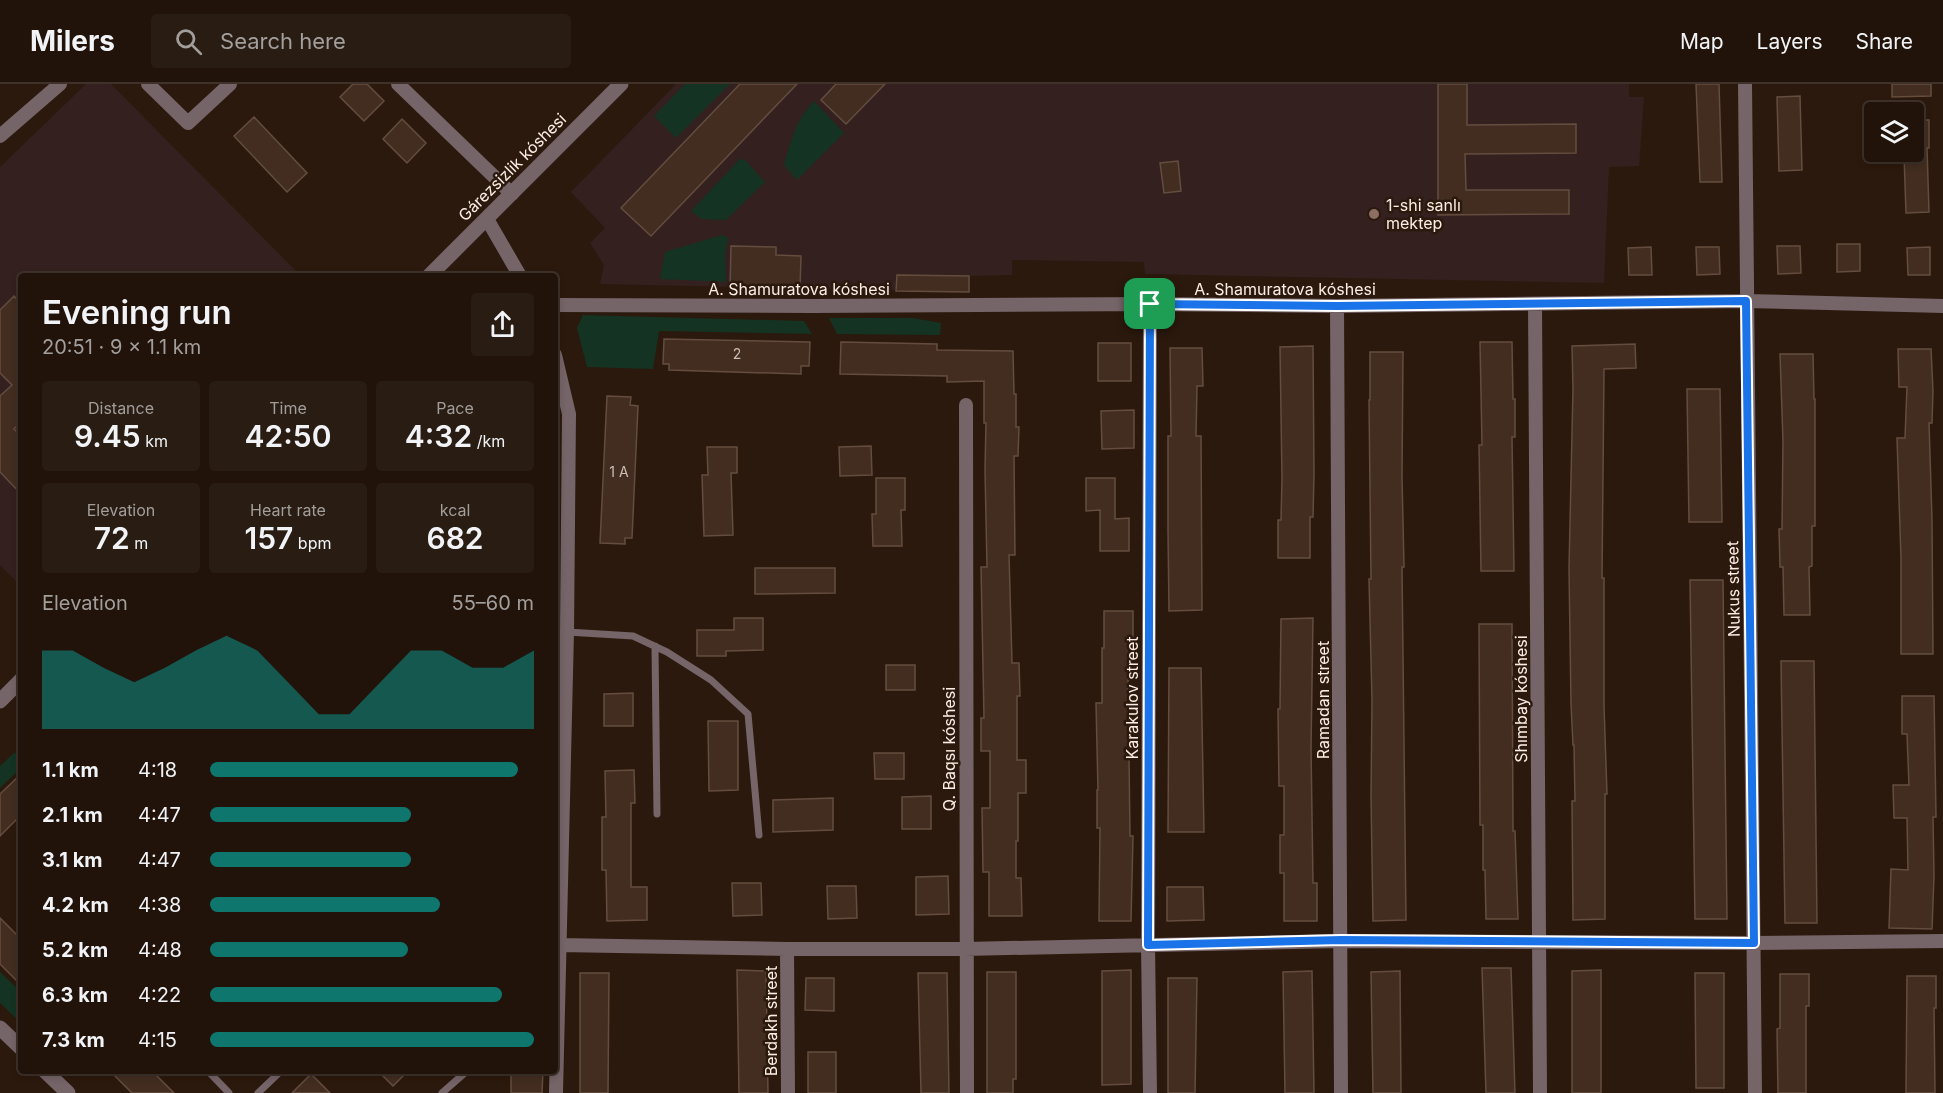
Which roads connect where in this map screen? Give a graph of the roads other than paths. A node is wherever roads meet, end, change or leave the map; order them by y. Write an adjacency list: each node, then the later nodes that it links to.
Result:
1 (60, 84): 7 (street)
2 (148, 84): 3 (street)
3 (230, 84)
4 (398, 84): 8 (street)
5 (621, 84): 8 (street, Gárezsizlik kóshesi)
6 (1745, 84): 12 (street, Nukus street)
7 (0, 136)
8 (512, 194): 9 (street, Gárezsizlik kóshesi)
9 (487, 219): 10 (street, Gárezsizlik kóshesi); 11 (street)
10 (432, 273)
11 (518, 273)
12 (1746, 301): 15 (street, A. Shamuratova kóshesi); 17 (street, A. Shamuratova kóshesi); 30 (street, Nukus street)
13 (1150, 304): 14 (street, A. Shamuratova kóshesi); 16 (street, A. Shamuratova kóshesi); 32 (street, Karakulov street)
14 (558, 305)
15 (1535, 305): 16 (street, A. Shamuratova kóshesi); 29 (street, Shımbay kóshesi)
16 (1337, 306): 27 (street, Ramadan street)
17 (1943, 306)
18 (558, 369): 20 (street)
19 (966, 405): 34 (street, Q. Baqsı kóshesi)
20 (567, 632): 21 (lane); 25 (street)
21 (655, 646): 24 (lane); 26 (lane)
22 (18, 683): 23 (street)
23 (0, 701)
24 (657, 814)
25 (559, 819): 31 (street)
26 (759, 836)
27 (1341, 940): 29 (street); 32 (street); 51 (street, Ramadan street)
28 (1943, 941): 30 (street)
29 (1538, 942): 30 (street); 52 (street, Shımbay kóshesi)
30 (1754, 943): 53 (street, Nukus street)
31 (560, 945): 33 (street); 35 (street)
32 (1148, 945): 34 (street); 50 (street, Karakulov street)
33 (787, 949): 34 (street); 48 (street, Berdakh street)
34 (965, 949): 49 (street, Q. Baqsı kóshesi)
35 (558, 974)
36 (0, 1028): 37 (street)
37 (18, 1045)
38 (48, 1074): 43 (street)
39 (211, 1074): 44 (lane)
40 (278, 1074): 45 (lane)
41 (464, 1074): 46 (lane)
42 (556, 1074): 47 (street)
43 (68, 1093)
44 (229, 1093)
45 (258, 1093)
46 (442, 1093)
47 (556, 1093)
48 (788, 1093)
49 (967, 1093)
50 (1150, 1093)
51 (1341, 1093)
52 (1540, 1093)
53 (1755, 1093)

